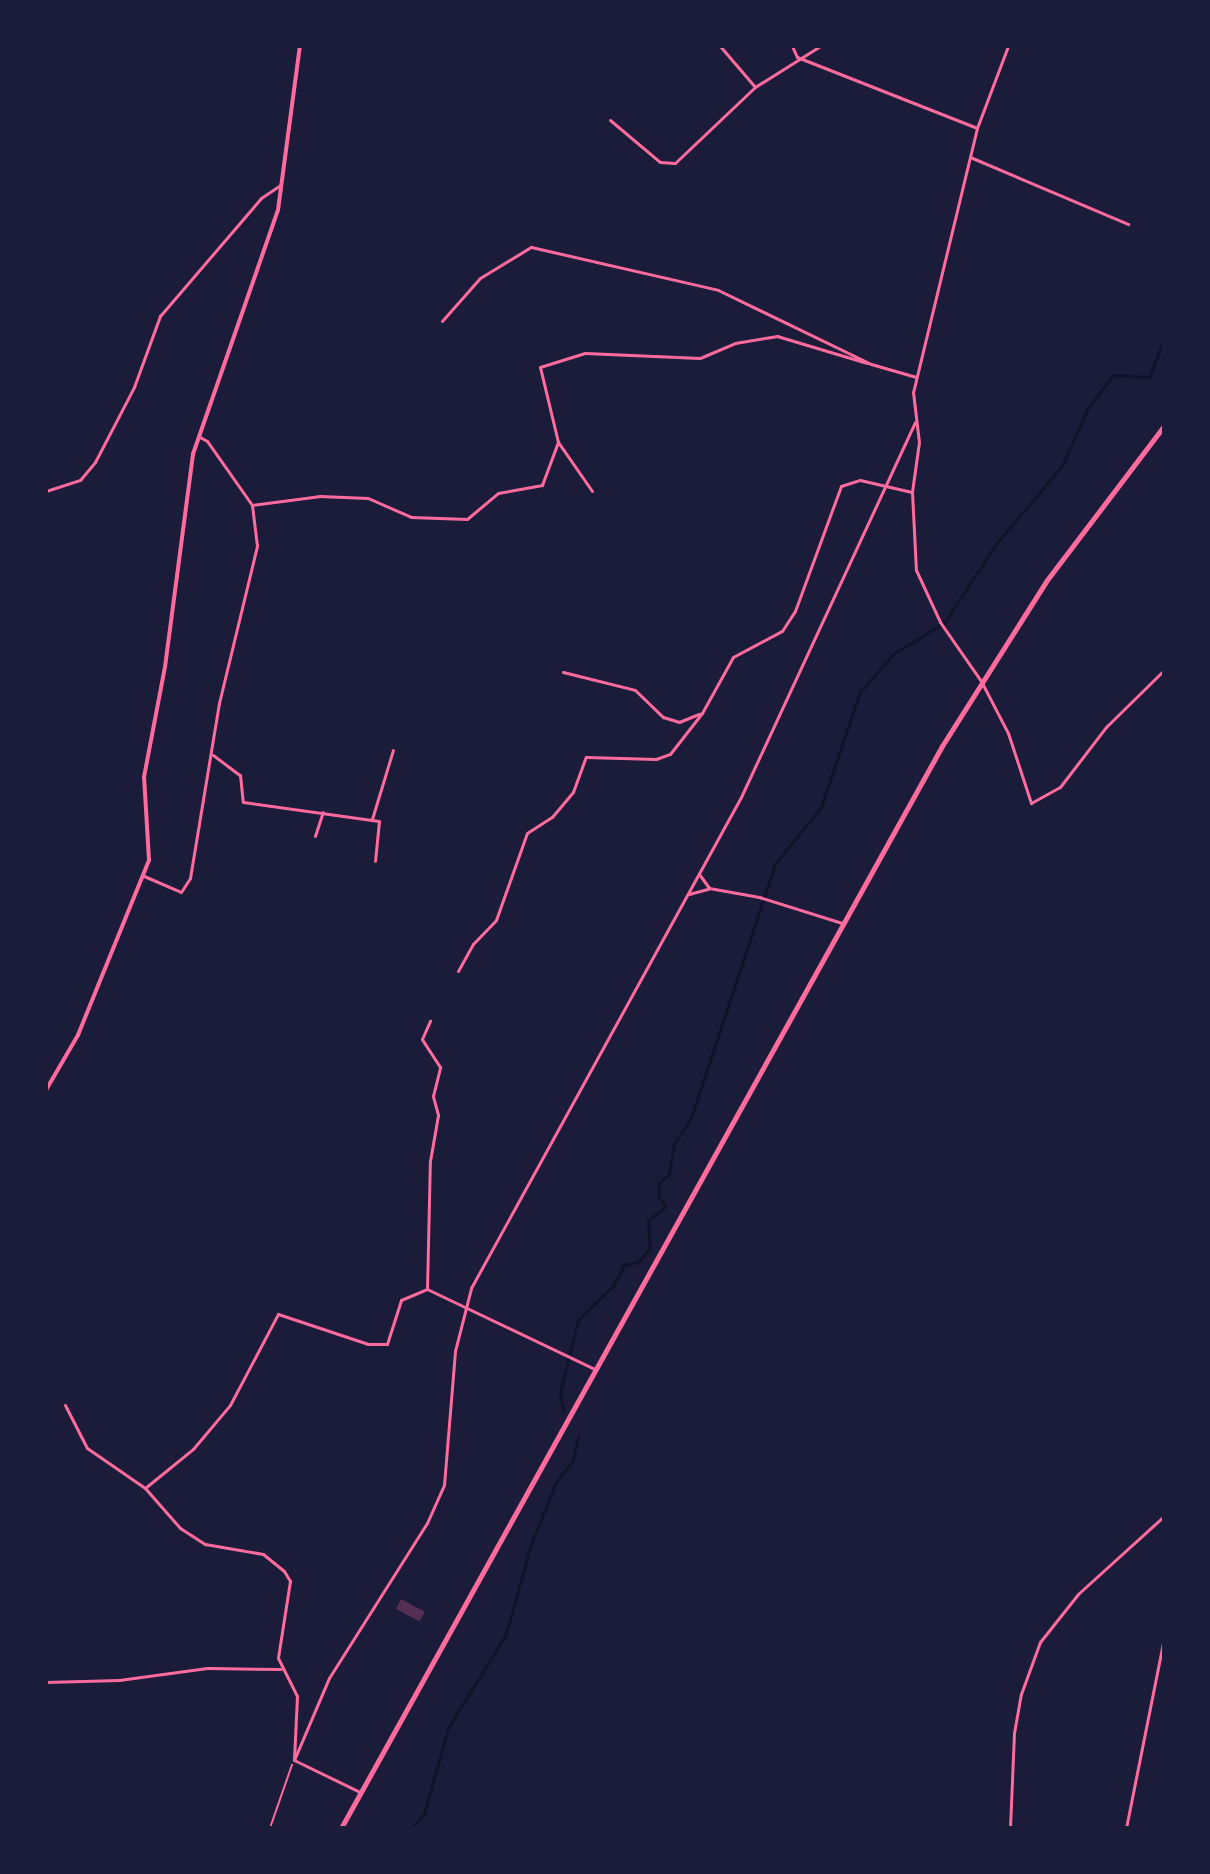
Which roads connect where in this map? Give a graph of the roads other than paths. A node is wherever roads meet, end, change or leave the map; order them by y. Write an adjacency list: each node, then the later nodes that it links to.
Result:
1 (300, 46): 11 (street)
2 (720, 46): 7 (street)
3 (792, 46): 6 (street)
4 (820, 46): 6 (street)
5 (1008, 46): 9 (street)
6 (797, 57): 7 (street); 9 (street)
7 (755, 87): 8 (street)
8 (610, 120)
9 (977, 128): 10 (street)
10 (969, 157): 12 (street); 15 (street)
11 (280, 185): 18 (street); 21 (street)
12 (1128, 224)
13 (442, 321): 14 (street)
14 (871, 364): 15 (street); 19 (street)
15 (916, 377): 16 (street)
16 (915, 422): 20 (street); 23 (street)
17 (1164, 426): 27 (main road)
18 (198, 436): 24 (street); 36 (street)
19 (558, 442): 22 (street); 24 (street)
20 (886, 484): 23 (street); 28 (street); 35 (street)
21 (46, 491)
22 (592, 491)
23 (912, 492): 27 (street)
24 (252, 505): 30 (street)
25 (1164, 670): 27 (street)
26 (563, 672): 28 (street)
27 (981, 681): 39 (main road)
28 (702, 713): 40 (street)
29 (393, 750): 32 (street)
30 (213, 755): 31 (street); 36 (street)
31 (323, 812): 32 (street); 33 (street)
32 (372, 819): 34 (street)
33 (315, 836)
34 (375, 861)
35 (699, 874): 37 (street); 38 (street)
36 (144, 876): 42 (street)
37 (709, 888): 38 (street); 39 (street)
38 (689, 894): 44 (street)
39 (842, 923): 45 (main road)
40 (458, 971)
41 (430, 1021): 43 (street)
42 (46, 1090)
43 (427, 1289): 44 (street); 47 (street)
44 (464, 1308): 45 (street); 52 (street)
45 (595, 1369): 53 (main road)
46 (65, 1405): 47 (street)
47 (145, 1488): 50 (street)
48 (1164, 1516): 55 (street)
49 (1164, 1641): 56 (street)
50 (281, 1669): 51 (street); 52 (street)
51 (46, 1682)
52 (294, 1760): 53 (street)
53 (361, 1793): 54 (main road)
54 (341, 1828)
55 (1010, 1828)
56 (1126, 1828)

